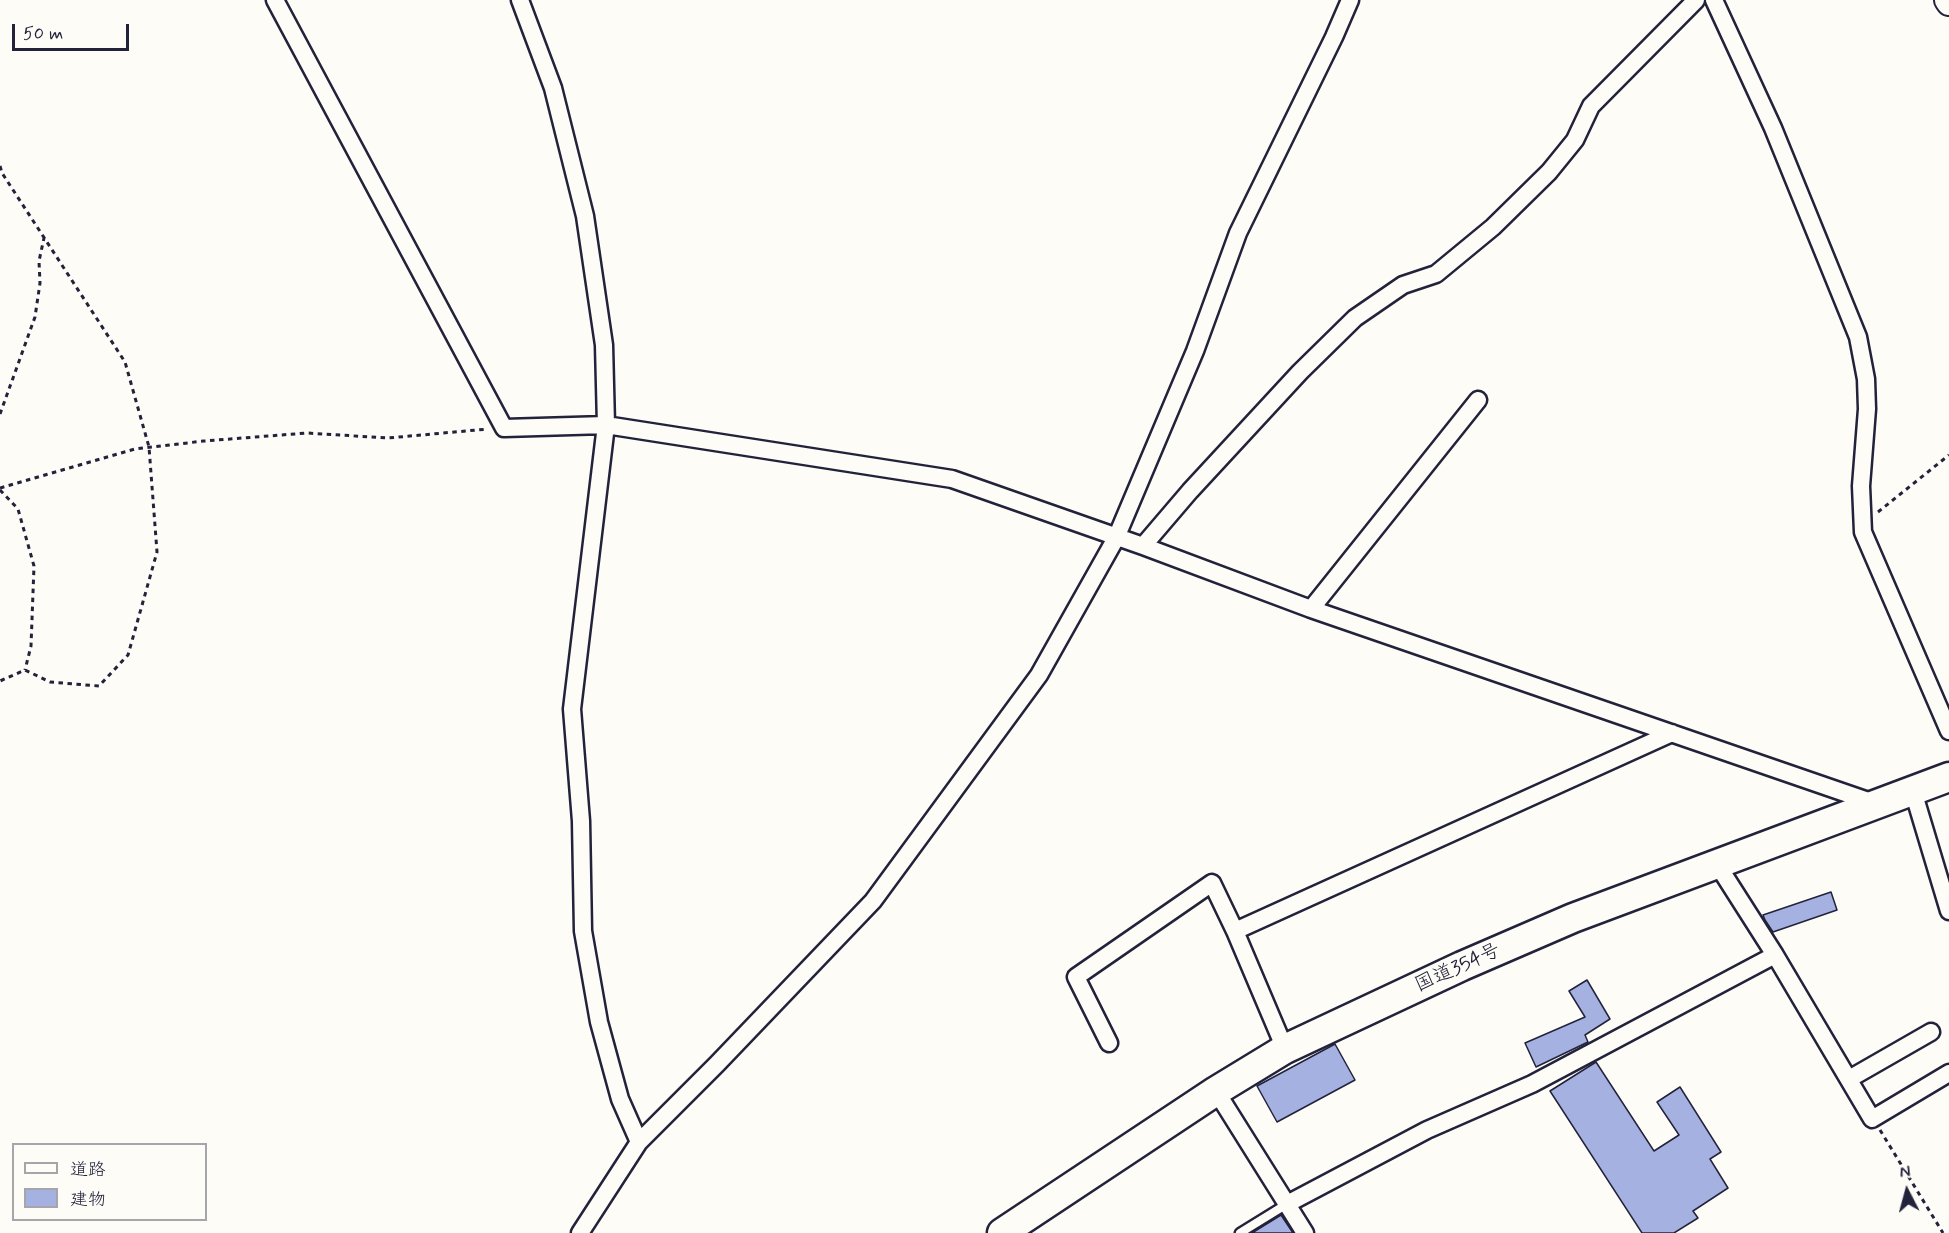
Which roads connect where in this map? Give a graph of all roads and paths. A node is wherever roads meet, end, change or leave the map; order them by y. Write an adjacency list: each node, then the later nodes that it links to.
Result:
1 (275, 0): 11 (street)
2 (520, 0): 10 (street)
3 (1350, 0): 16 (street)
4 (1696, 0): 17 (street)
5 (1714, 0): 15 (street)
6 (0, 166): 7 (path)
7 (44, 238): 9 (path); 12 (path)
8 (1478, 400): 18 (street)
9 (0, 414)
10 (606, 425): 11 (street); 16 (street); 37 (street)
11 (504, 428): 12 (path)
12 (149, 447): 14 (path); 19 (path)
13 (1949, 455): 15 (path)
14 (0, 489): 19 (path)
15 (1862, 525): 21 (street)
16 (1116, 538): 17 (street); 37 (street)
17 (1143, 546): 18 (street)
18 (1311, 609): 22 (street)
19 (25, 670): 20 (path)
20 (0, 681)
21 (1949, 731)
22 (1672, 733): 25 (street); 28 (street)
23 (1949, 777): 24 (highway, 国道354号)
24 (1913, 791): 25 (highway, 国道354号); 27 (street)
25 (1878, 804): 26 (highway, 国道354号)
26 (1717, 864): 29 (street); 32 (highway, 国道354号)
27 (1949, 912)
28 (1235, 931): 31 (street); 32 (street)
29 (1775, 955): 34 (street); 38 (street)
30 (1930, 1032): 34 (street)
31 (1109, 1043)
32 (1285, 1049): 35 (highway, 国道354号)
33 (1949, 1073): 36 (street)
34 (1849, 1079): 36 (street)
35 (1216, 1091): 38 (street); 40 (highway, 国道354号)
36 (1872, 1119): 43 (path)
37 (639, 1142): 39 (street)
38 (1287, 1204): 41 (lane); 42 (street)
39 (580, 1233)
40 (1002, 1233)
41 (1240, 1233)
42 (1305, 1233)
43 (1943, 1233)

